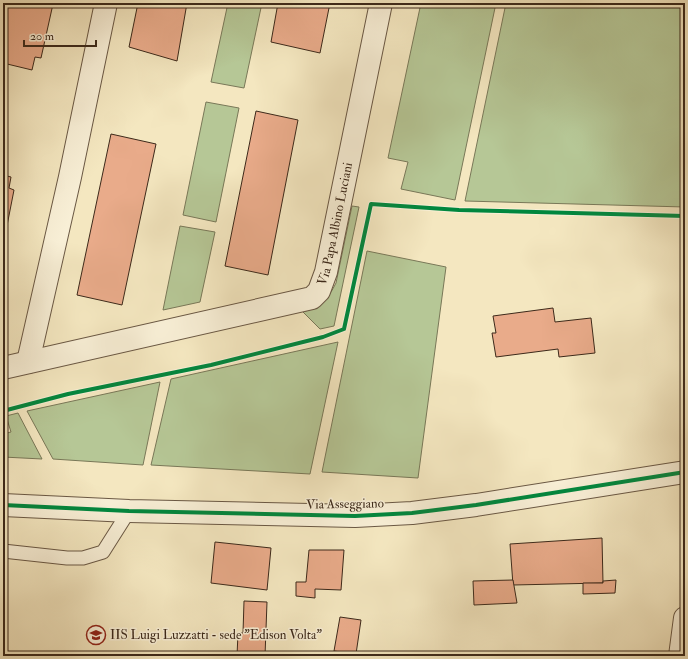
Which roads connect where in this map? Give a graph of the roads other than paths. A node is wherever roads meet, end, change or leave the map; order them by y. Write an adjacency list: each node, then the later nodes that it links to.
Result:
1 (106, 3): 3 (street)
2 (381, 3): 3 (street, Via Papa Albino Luciani)
3 (28, 362): 4 (street, Via Papa Albino Luciani)
4 (3, 368)
5 (685, 472): 7 (street, Via Asseggiano)
6 (3, 505): 7 (street, Via Asseggiano)
7 (130, 511): 8 (lane)
8 (3, 551)
9 (685, 618): 10 (street)
10 (680, 656)

